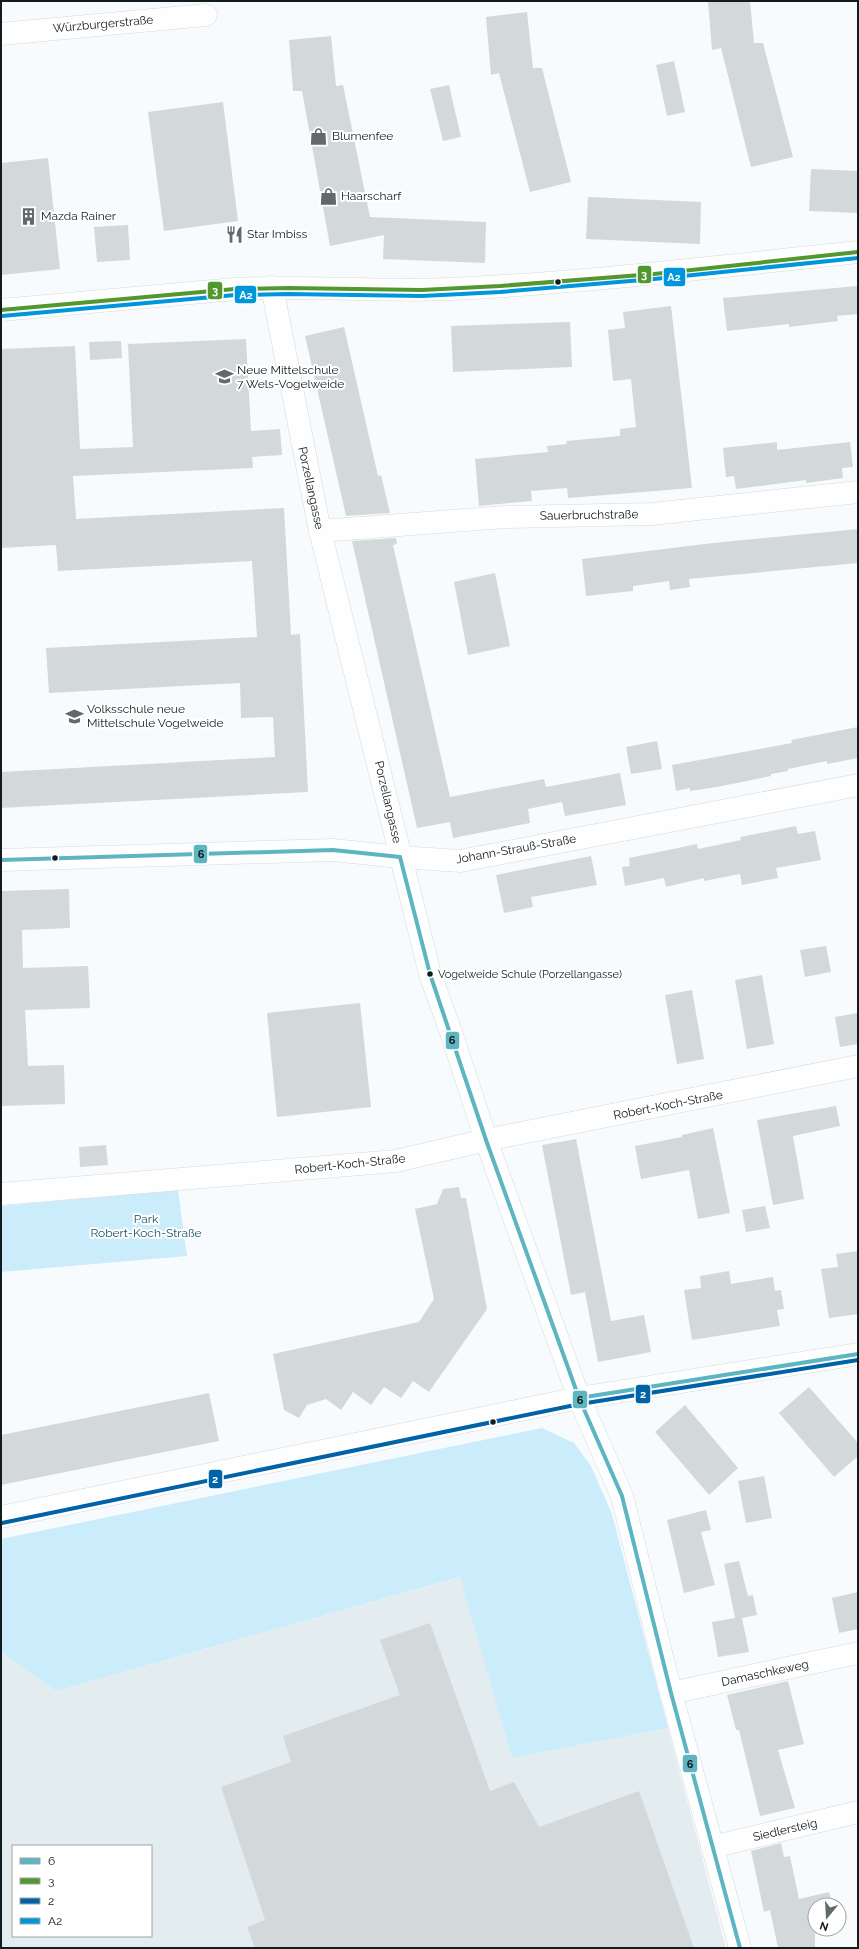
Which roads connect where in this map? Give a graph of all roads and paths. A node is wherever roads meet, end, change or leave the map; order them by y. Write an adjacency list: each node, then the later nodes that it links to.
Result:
1 (206, 15): 2 (street, Würzburgerstraße)
2 (1, 34)
3 (858, 252): 4 (street)
4 (272, 287): 5 (street); 7 (street, Porzellangasse)
5 (1, 310)
6 (858, 492): 7 (street, Sauerbruchstraße)
7 (320, 531): 9 (street, Porzellangasse)
8 (858, 785): 9 (street, Johann-Strauß-Straße)
9 (400, 857): 10 (street, Johann-Strauß-Straße); 12 (street, Porzellangasse)
10 (1, 860)
11 (858, 1066): 12 (street, Robert-Koch-Straße)
12 (486, 1140): 13 (street, Robert-Koch-Straße); 15 (street, Porzellangasse)
13 (1, 1194)
14 (858, 1354): 15 (street)
15 (579, 1398): 16 (street); 18 (street, Porzellangasse)
16 (1, 1517)
17 (858, 1653): 18 (street, Damaschkeweg)
18 (671, 1693): 20 (street, Porzellangasse)
19 (858, 1812): 20 (street, Siedlersteig)
20 (712, 1847): 21 (street, Porzellangasse)
21 (740, 1948)

